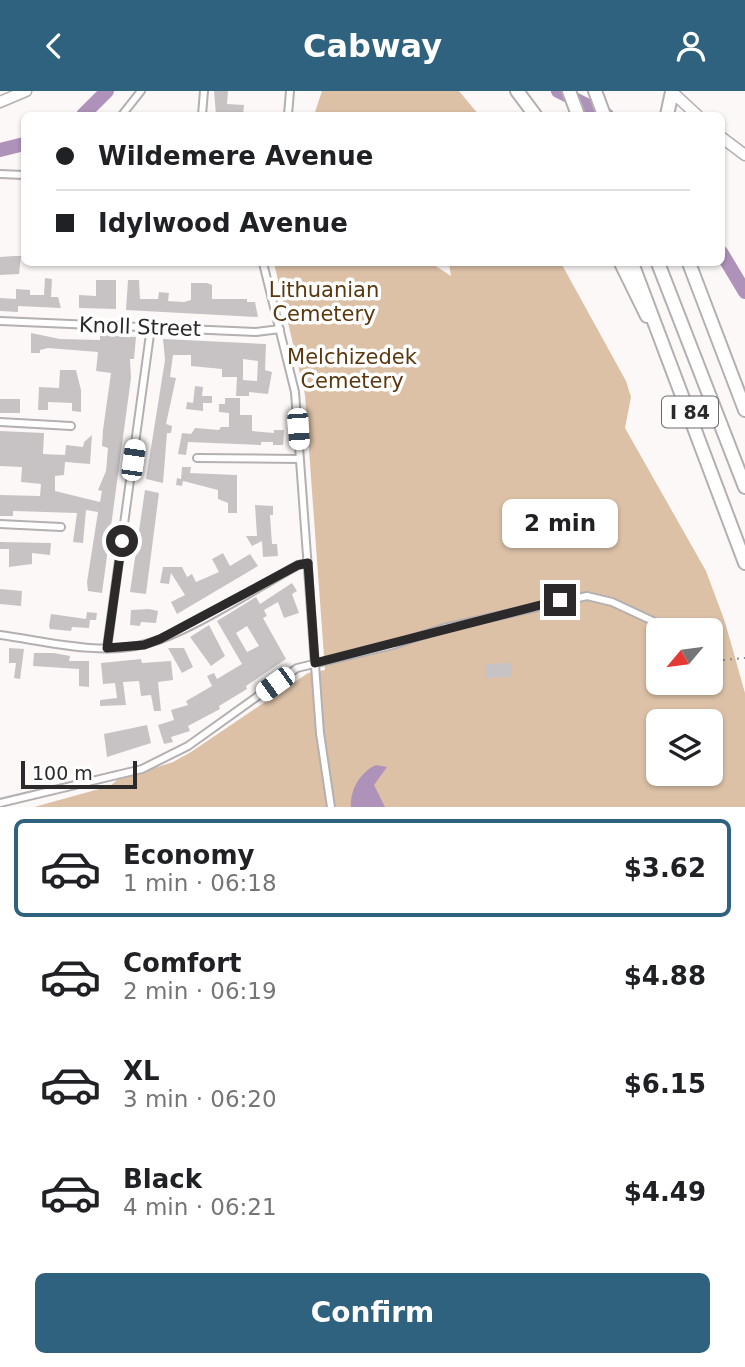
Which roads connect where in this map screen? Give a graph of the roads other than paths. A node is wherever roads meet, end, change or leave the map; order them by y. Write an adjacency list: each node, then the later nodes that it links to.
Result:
1 (26, 91): 9 (main road)
2 (141, 91): 10 (street)
3 (204, 91): 11 (street)
4 (290, 91): 12 (street)
5 (517, 91): 13 (highway)
6 (569, 91): 14 (highway)
7 (595, 91): 15 (highway)
8 (672, 91): 16 (highway); 17 (main road)
9 (0, 102)
10 (124, 112)
11 (202, 112)
12 (288, 112)
13 (533, 112)
14 (577, 112)
15 (603, 112)
16 (668, 112)
17 (694, 112)
18 (725, 140): 19 (main road)
19 (745, 155)
20 (0, 174): 21 (street)
21 (21, 175)
22 (264, 266): 30 (street)
23 (622, 266): 28 (highway)
24 (633, 266): 28 (highway, I 84)
25 (659, 266): 34 (highway, I 84)
26 (690, 266): 31 (highway)
27 (0, 321): 29 (street, Knoll Street)
28 (656, 326): 42 (highway, I 84)
29 (151, 327): 30 (street, Knoll Street); 45 (street)
30 (280, 329): 36 (street)
31 (745, 410)
32 (0, 422): 33 (street)
33 (71, 426)
34 (733, 455): 37 (highway); 38 (highway, I 84)
35 (197, 458): 36 (street)
36 (300, 459): 41 (street)
37 (745, 469)
38 (745, 487)
39 (0, 524): 40 (street)
40 (61, 527)
41 (308, 563): 45 (street); 46 (street)
42 (745, 563)
43 (646, 618): 46 (street)
44 (0, 635): 45 (street)
45 (107, 648)
46 (315, 663): 47 (street); 48 (street)
47 (1, 803)
48 (331, 807)

